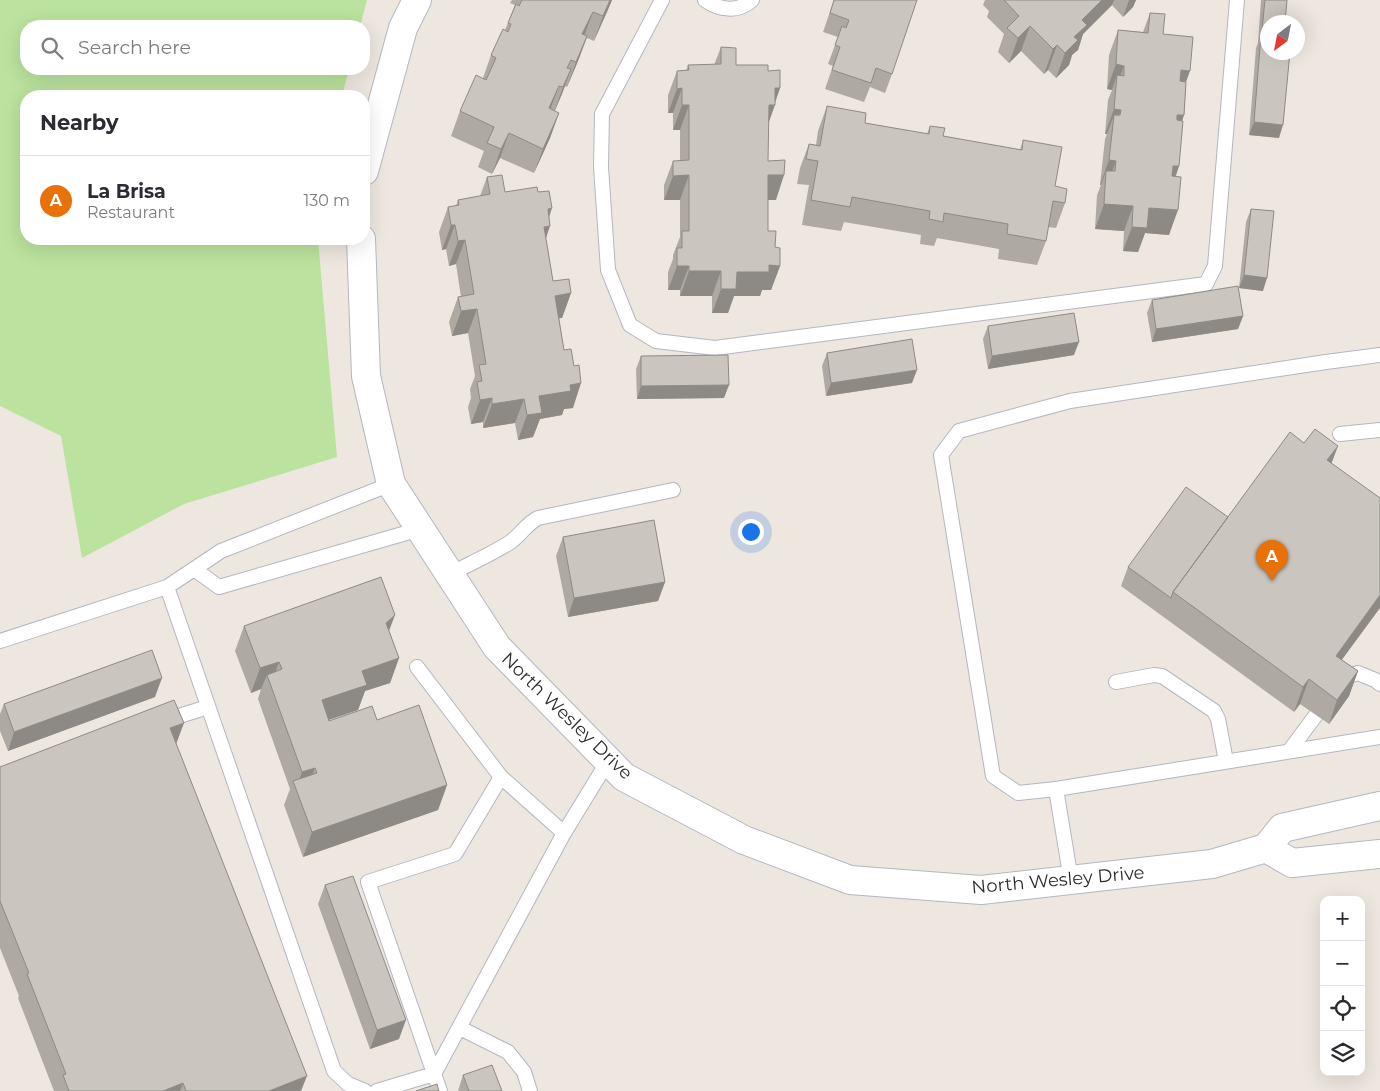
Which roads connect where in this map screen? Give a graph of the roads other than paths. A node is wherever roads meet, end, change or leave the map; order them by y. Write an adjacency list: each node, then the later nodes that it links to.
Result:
1 (417, 0): 6 (street)
2 (662, 0): 5 (lane)
3 (705, 0): 4 (lane)
4 (752, 0)
5 (1237, 0)
6 (370, 148)
7 (361, 245): 11 (street, North Wesley Drive)
8 (1380, 355): 30 (lane)
9 (1380, 430): 10 (lane)
10 (1340, 434)
11 (391, 484): 13 (street, North Wesley Drive); 14 (lane)
12 (673, 490): 15 (lane)
13 (420, 528): 14 (lane); 15 (street, North Wesley Drive)
14 (194, 569): 16 (lane)
15 (450, 574): 27 (street, North Wesley Drive)
16 (167, 587): 17 (lane); 22 (lane)
17 (0, 641)
18 (417, 667): 29 (lane)
19 (1116, 682): 28 (lane)
20 (1380, 684): 21 (lane)
21 (1338, 688)
22 (208, 707): 24 (lane); 38 (lane)
23 (1316, 715): 26 (lane)
24 (151, 724)
25 (1380, 737): 26 (lane)
26 (1290, 750): 28 (lane)
27 (608, 760): 32 (lane); 35 (street, North Wesley Drive)
28 (1226, 762): 30 (lane)
29 (501, 777): 32 (lane); 37 (lane)
30 (1056, 789): 35 (lane)
31 (1380, 806): 33 (street)
32 (564, 833): 36 (lane)
33 (1266, 848): 34 (street); 35 (street, North Wesley Drive)
34 (1380, 854)
35 (1071, 880)
36 (460, 1028): 37 (lane); 42 (lane)
37 (434, 1074): 40 (lane); 41 (lane)
38 (346, 1089): 39 (lane)
39 (366, 1091)
40 (377, 1091)
41 (440, 1091)
42 (530, 1091)

